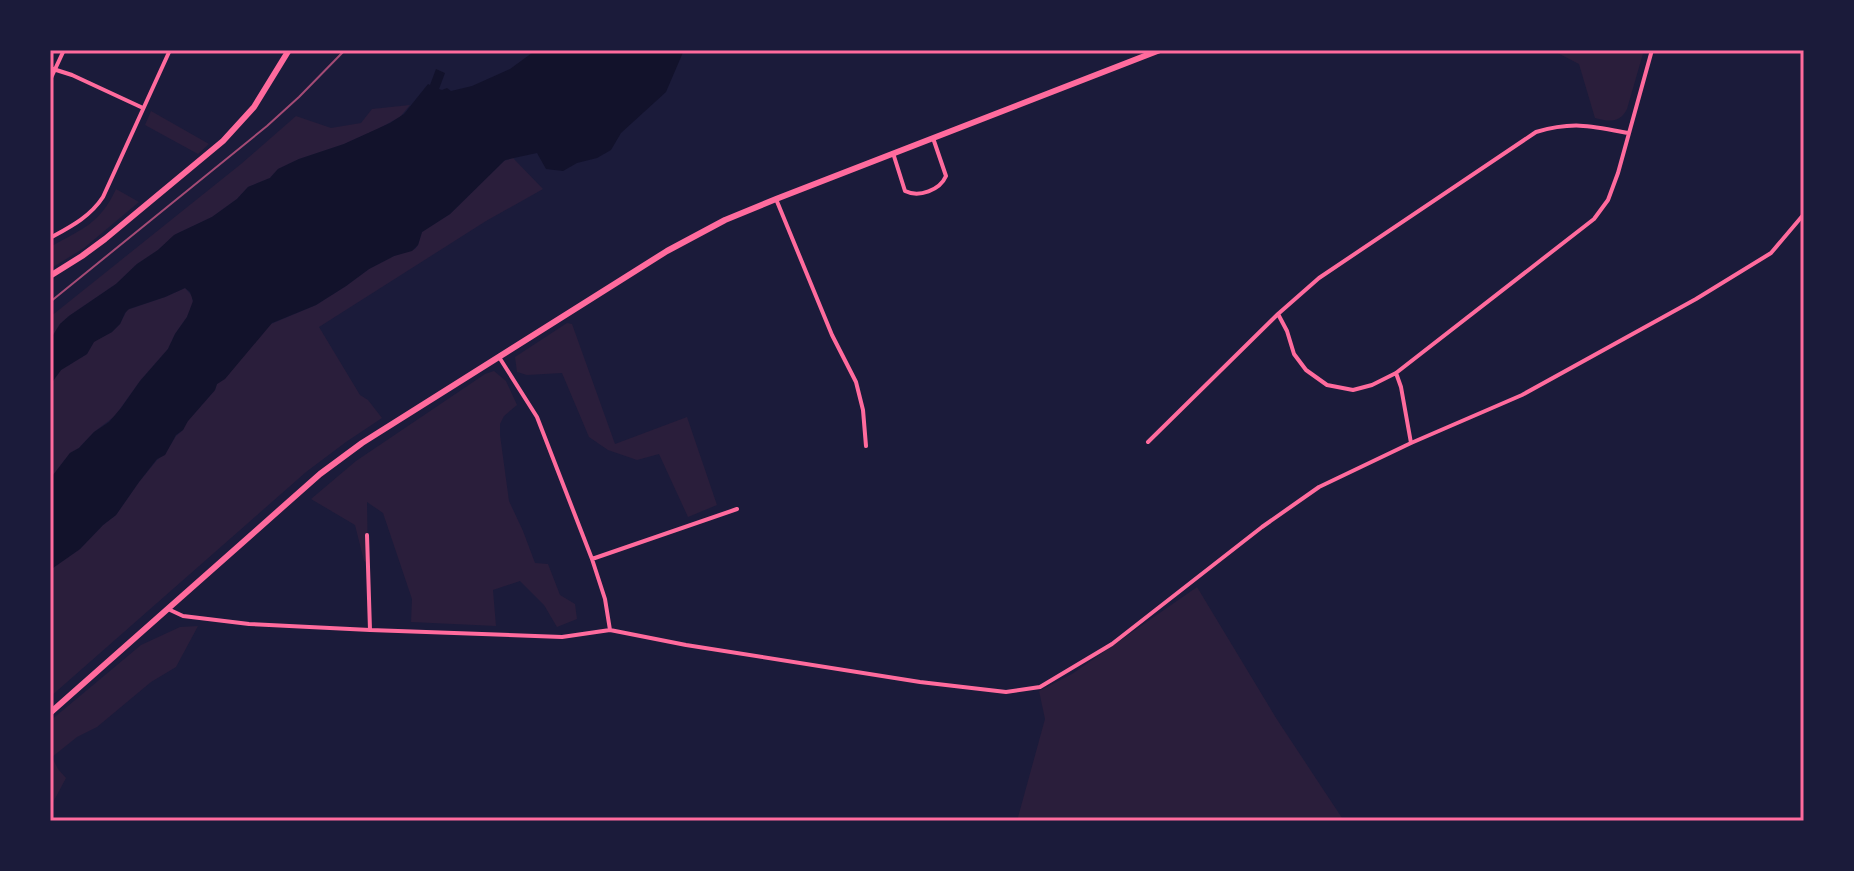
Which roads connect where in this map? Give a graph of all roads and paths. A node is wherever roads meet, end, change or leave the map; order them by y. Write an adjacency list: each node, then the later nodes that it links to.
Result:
1 (64, 50): 6 (street)
2 (170, 50): 8 (street)
3 (289, 50): 15 (main road)
4 (1160, 50): 10 (main road)
5 (1652, 50): 9 (street)
6 (52, 69): 7 (street); 8 (street)
7 (50, 80)
8 (144, 108): 14 (street)
9 (1628, 133): 16 (street); 18 (street)
10 (933, 138): 11 (main road); 11 (street)
11 (893, 153): 12 (main road)
12 (776, 199): 17 (main road); 21 (street)
13 (1804, 214): 20 (street)
14 (50, 238)
15 (50, 276)
16 (1278, 314): 18 (street); 19 (street)
17 (499, 357): 24 (street); 25 (main road)
18 (1396, 373): 20 (street)
19 (1148, 442)
20 (1411, 443): 27 (street)
21 (866, 446)
22 (737, 509): 24 (street)
23 (367, 535): 26 (street)
24 (592, 559): 27 (street)
25 (168, 609): 26 (street); 28 (main road)
26 (370, 630): 27 (street)
27 (610, 630)
28 (50, 713)

